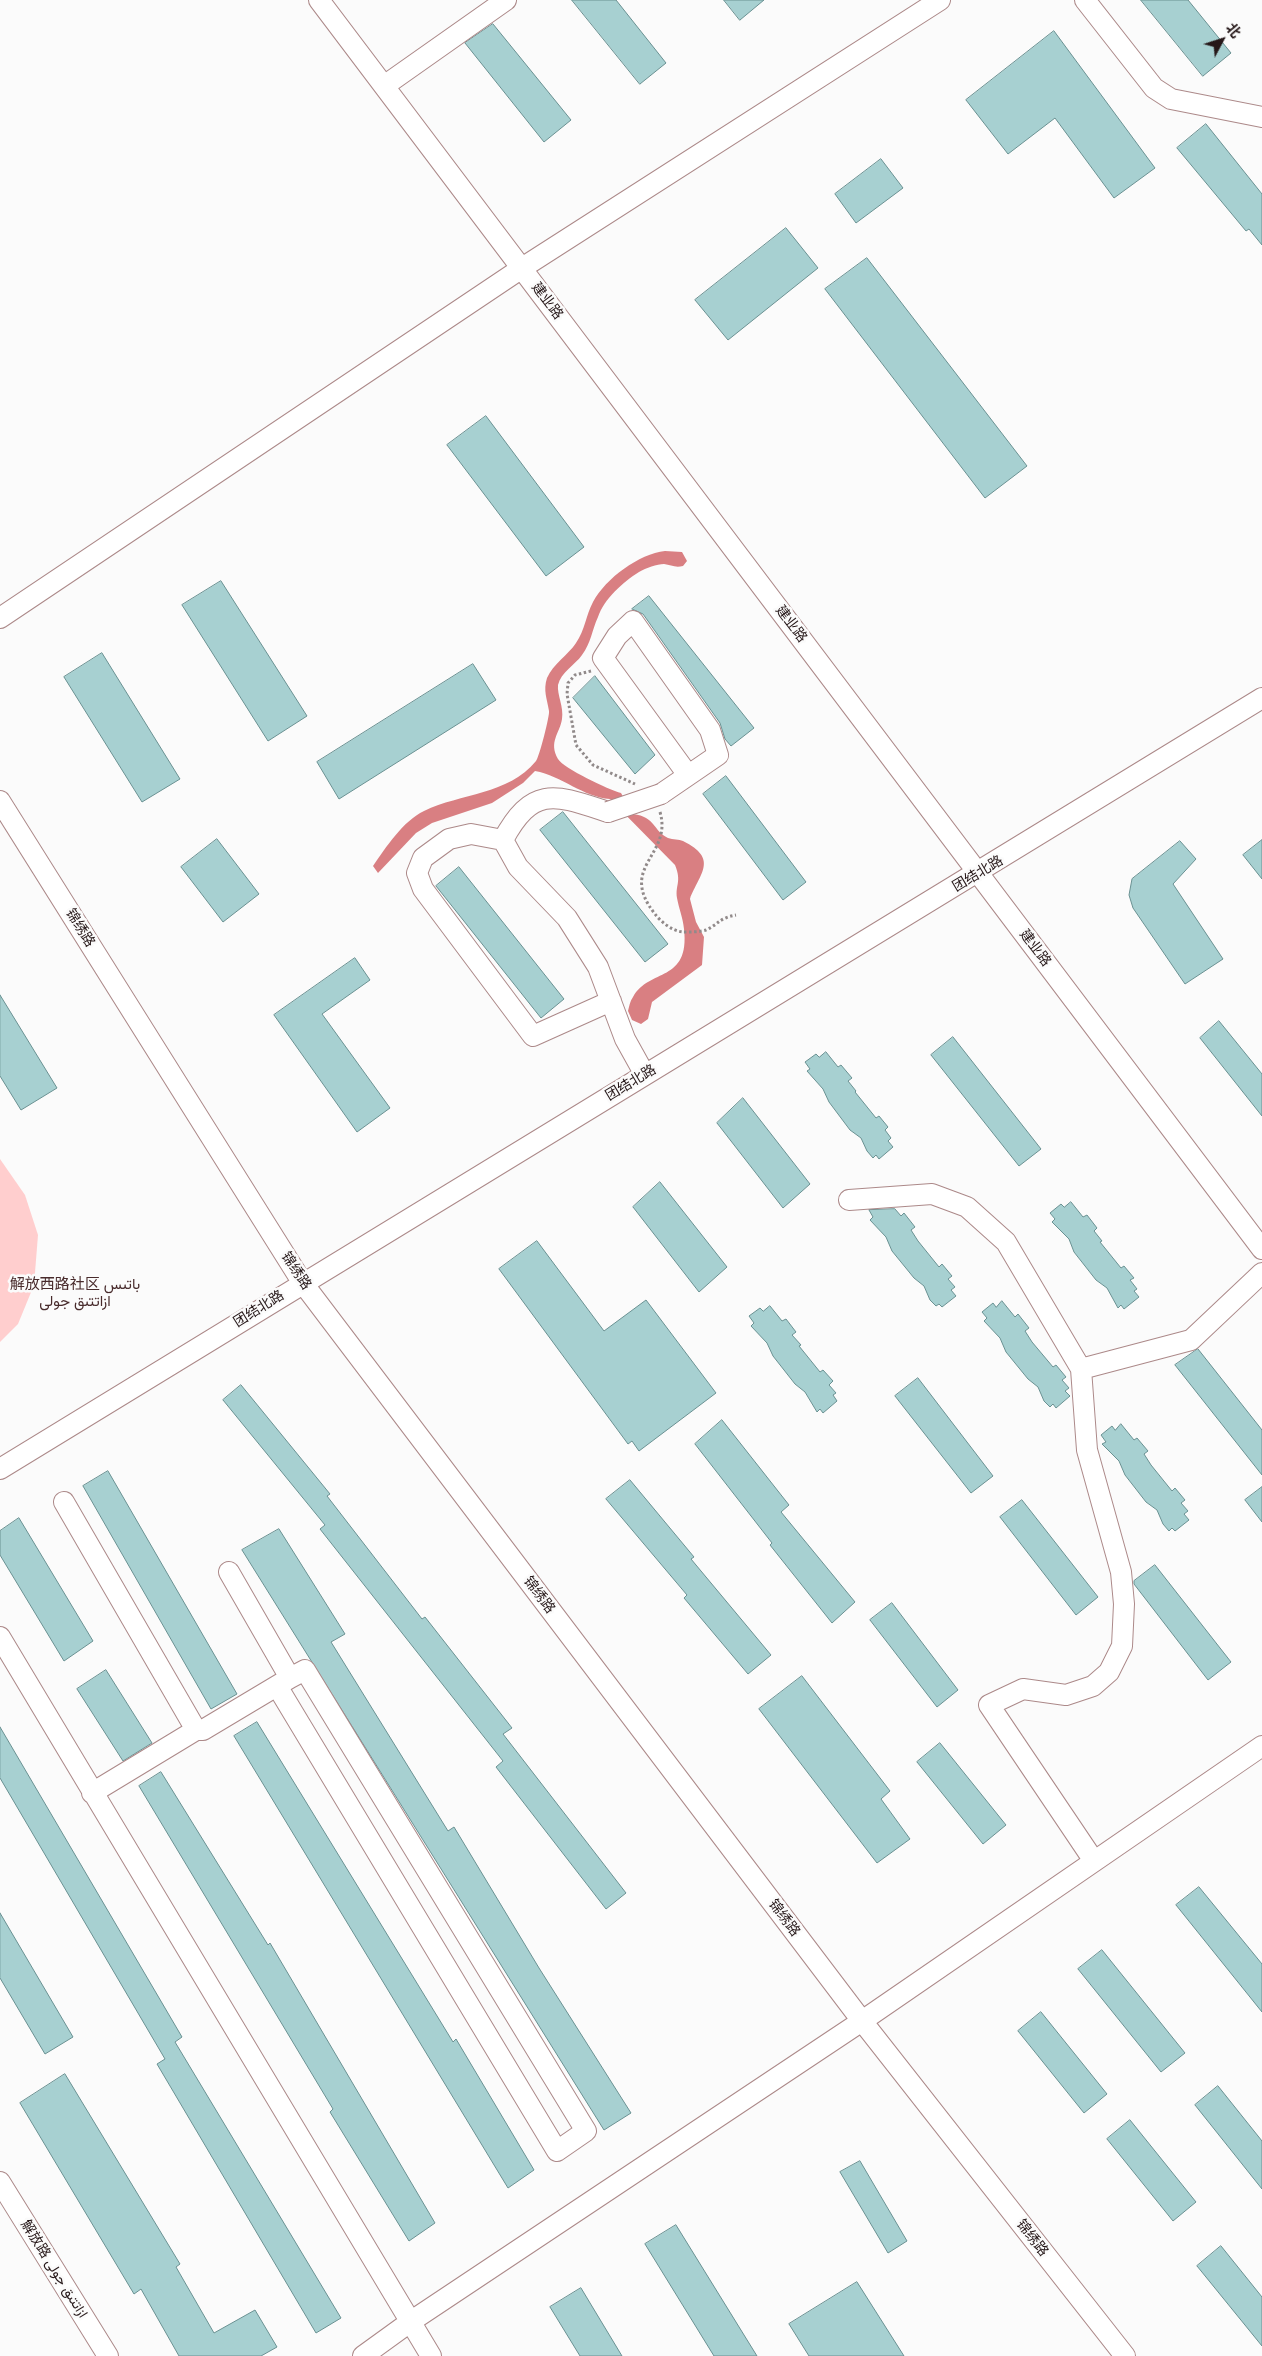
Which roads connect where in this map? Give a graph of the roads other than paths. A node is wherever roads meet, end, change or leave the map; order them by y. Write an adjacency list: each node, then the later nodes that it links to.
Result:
1 (319, 0): 5 (street, 建业路)
2 (506, 0): 5 (street)
3 (940, 0): 7 (street)
4 (1085, 0): 6 (street)
5 (384, 86): 7 (street, 建业路)
6 (1262, 117)
7 (522, 268): 8 (street); 13 (street, 建业路)
8 (0, 618)
9 (1262, 698): 13 (street, 团结北路)
10 (688, 775): 10 (street); 12 (street, bridge)
11 (0, 801): 19 (street, 锦绣路)
12 (503, 840): 14 (street); 14 (street)
13 (979, 874): 15 (street, 团结北路); 17 (street, 建业路)
14 (611, 1001): 15 (street)
15 (644, 1075): 19 (street, 团结北路)
16 (849, 1200): 20 (street)
17 (1259, 1238)
18 (1262, 1273): 20 (street)
19 (302, 1282): 21 (street, 团结北路); 30 (street, 锦绣路)
20 (1080, 1369): 29 (street)
21 (0, 1469)
22 (64, 1502): 26 (street)
23 (229, 1572): 25 (street)
24 (0, 1638): 28 (street)
25 (284, 1682): 25 (street); 26 (street)
26 (196, 1730): 28 (street)
27 (1262, 1746): 29 (street)
28 (92, 1793): 32 (street)
29 (1094, 1861): 30 (street)
30 (862, 2021): 32 (street); 36 (street, 锦绣路)
31 (0, 2182): 33 (street, 解放路 ازاتتىق جولى)
32 (410, 2322): 34 (street); 35 (street)
33 (108, 2356)
34 (363, 2356)
35 (432, 2356)
36 (1125, 2356)

